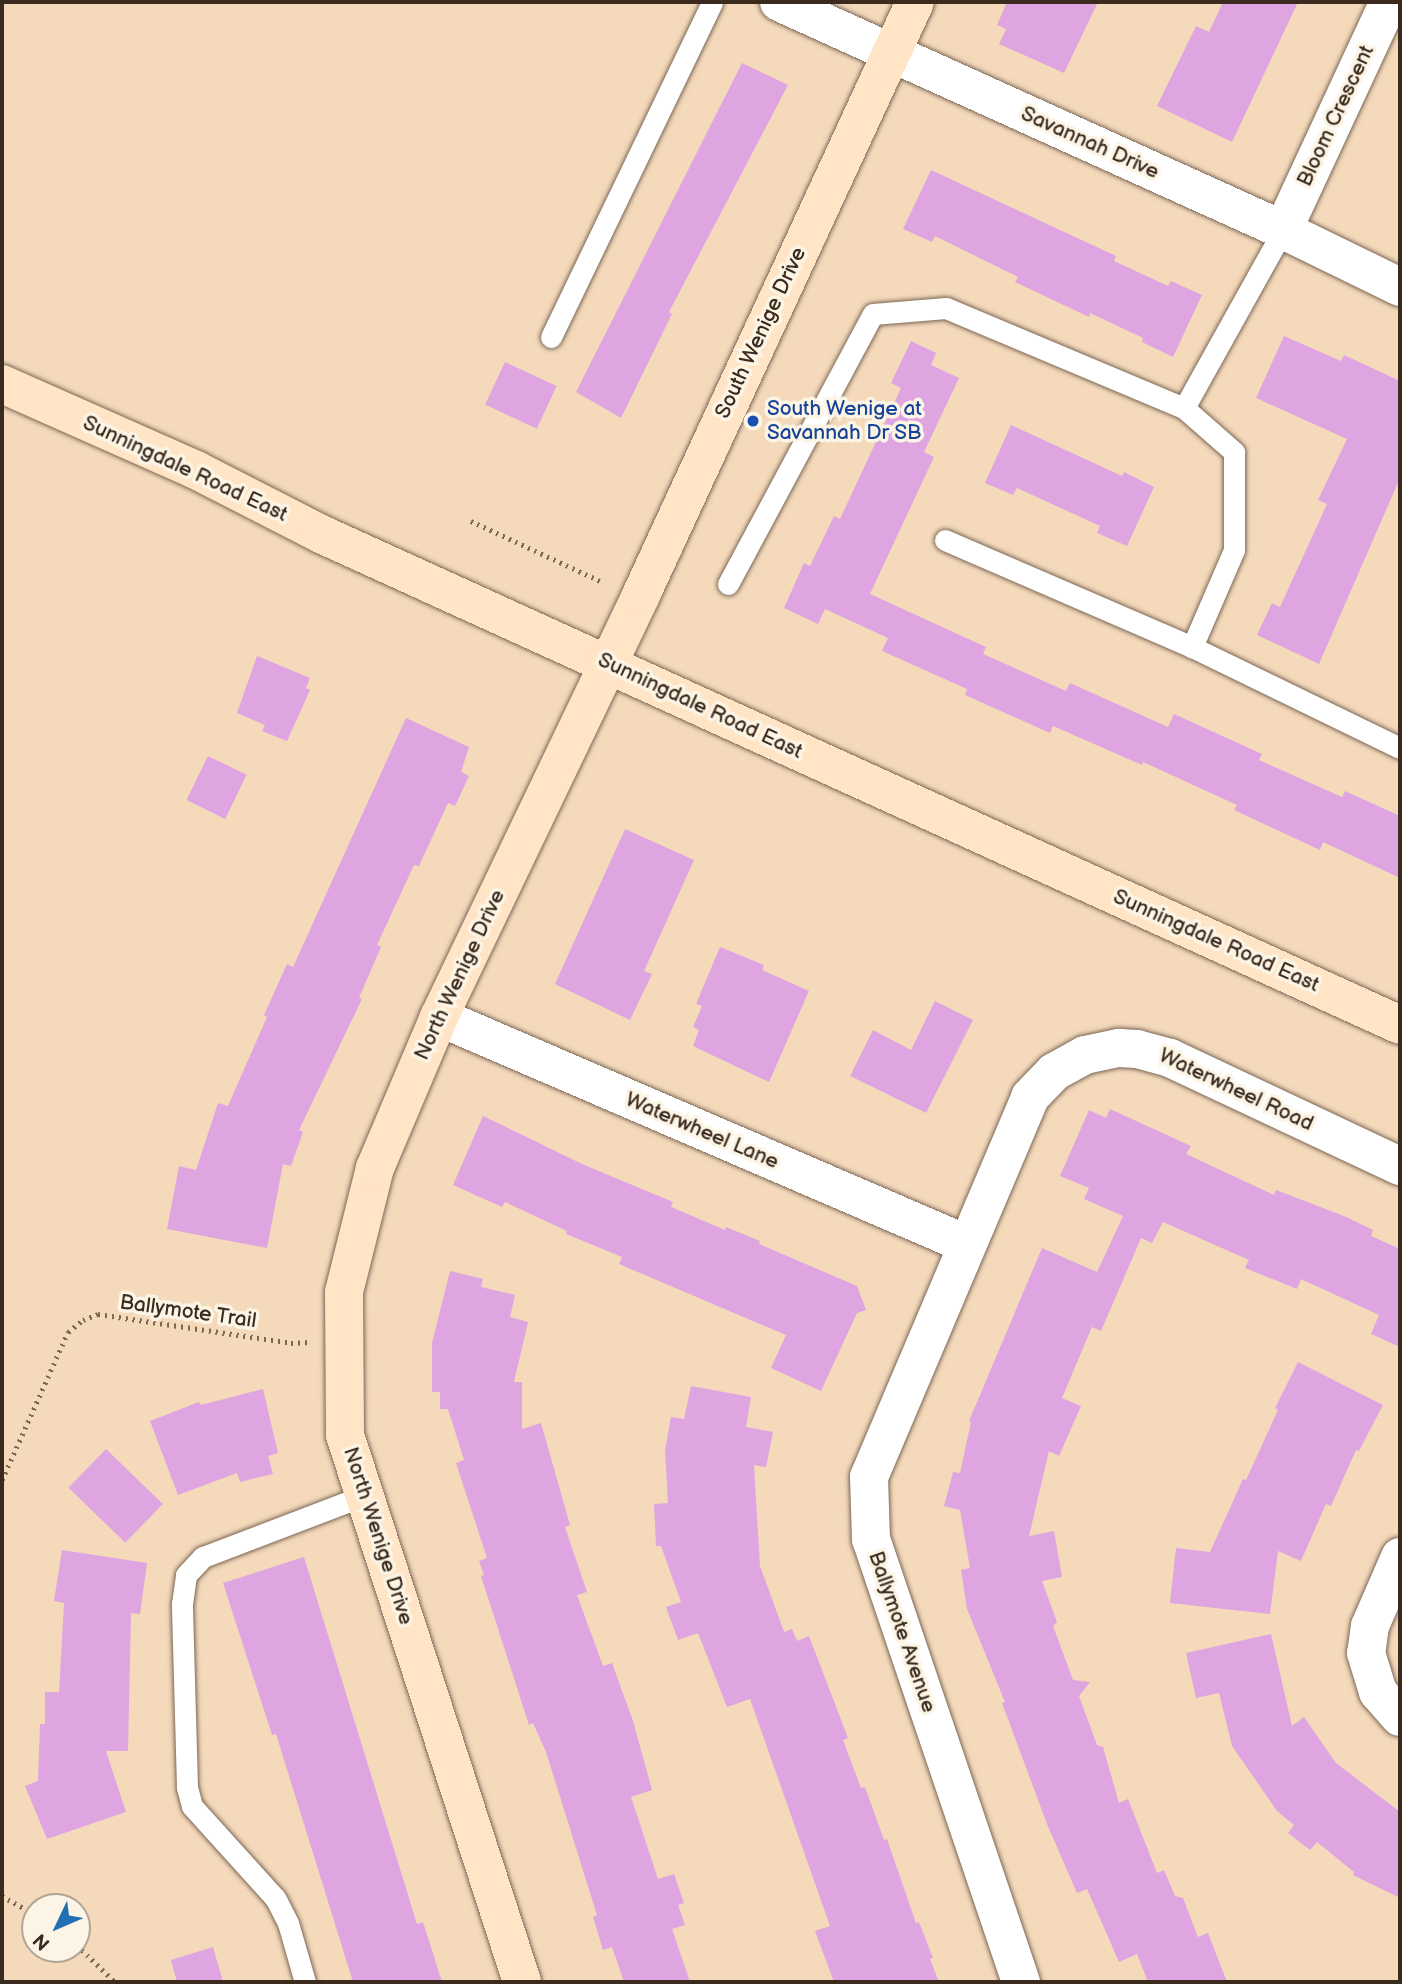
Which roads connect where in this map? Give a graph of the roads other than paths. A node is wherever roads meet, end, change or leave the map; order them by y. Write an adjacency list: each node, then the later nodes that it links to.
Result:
1 (712, 2): 8 (lane)
2 (779, 2): 5 (street, Savannah Drive)
3 (915, 2): 5 (street, South Wenige Drive)
4 (1389, 2): 6 (street, Bloom Crescent)
5 (891, 54): 6 (street, Savannah Drive); 14 (street, South Wenige Drive)
6 (1283, 230): 7 (street, Savannah Drive); 10 (lane)
7 (1400, 287)
8 (551, 337)
9 (2, 384): 14 (street, Sunningdale Road East)
10 (1184, 408): 12 (lane); 13 (lane)
11 (945, 540): 13 (lane)
12 (728, 584)
13 (1192, 647): 15 (lane)
14 (608, 665): 16 (street, North Wenige Drive); 17 (street, Sunningdale Road East)
15 (1400, 748)
16 (439, 1017): 19 (street, Waterwheel Lane); 20 (street, North Wenige Drive)
17 (1400, 1025)
18 (1400, 1167): 19 (street, Waterwheel Road)
19 (966, 1244): 25 (street, Ballymote Avenue)
20 (365, 1495): 23 (lane); 24 (street, North Wenige Drive)
21 (1400, 1557): 22 (street)
22 (1400, 1717)
23 (305, 1982)
24 (522, 1982)
25 (1021, 1982)

